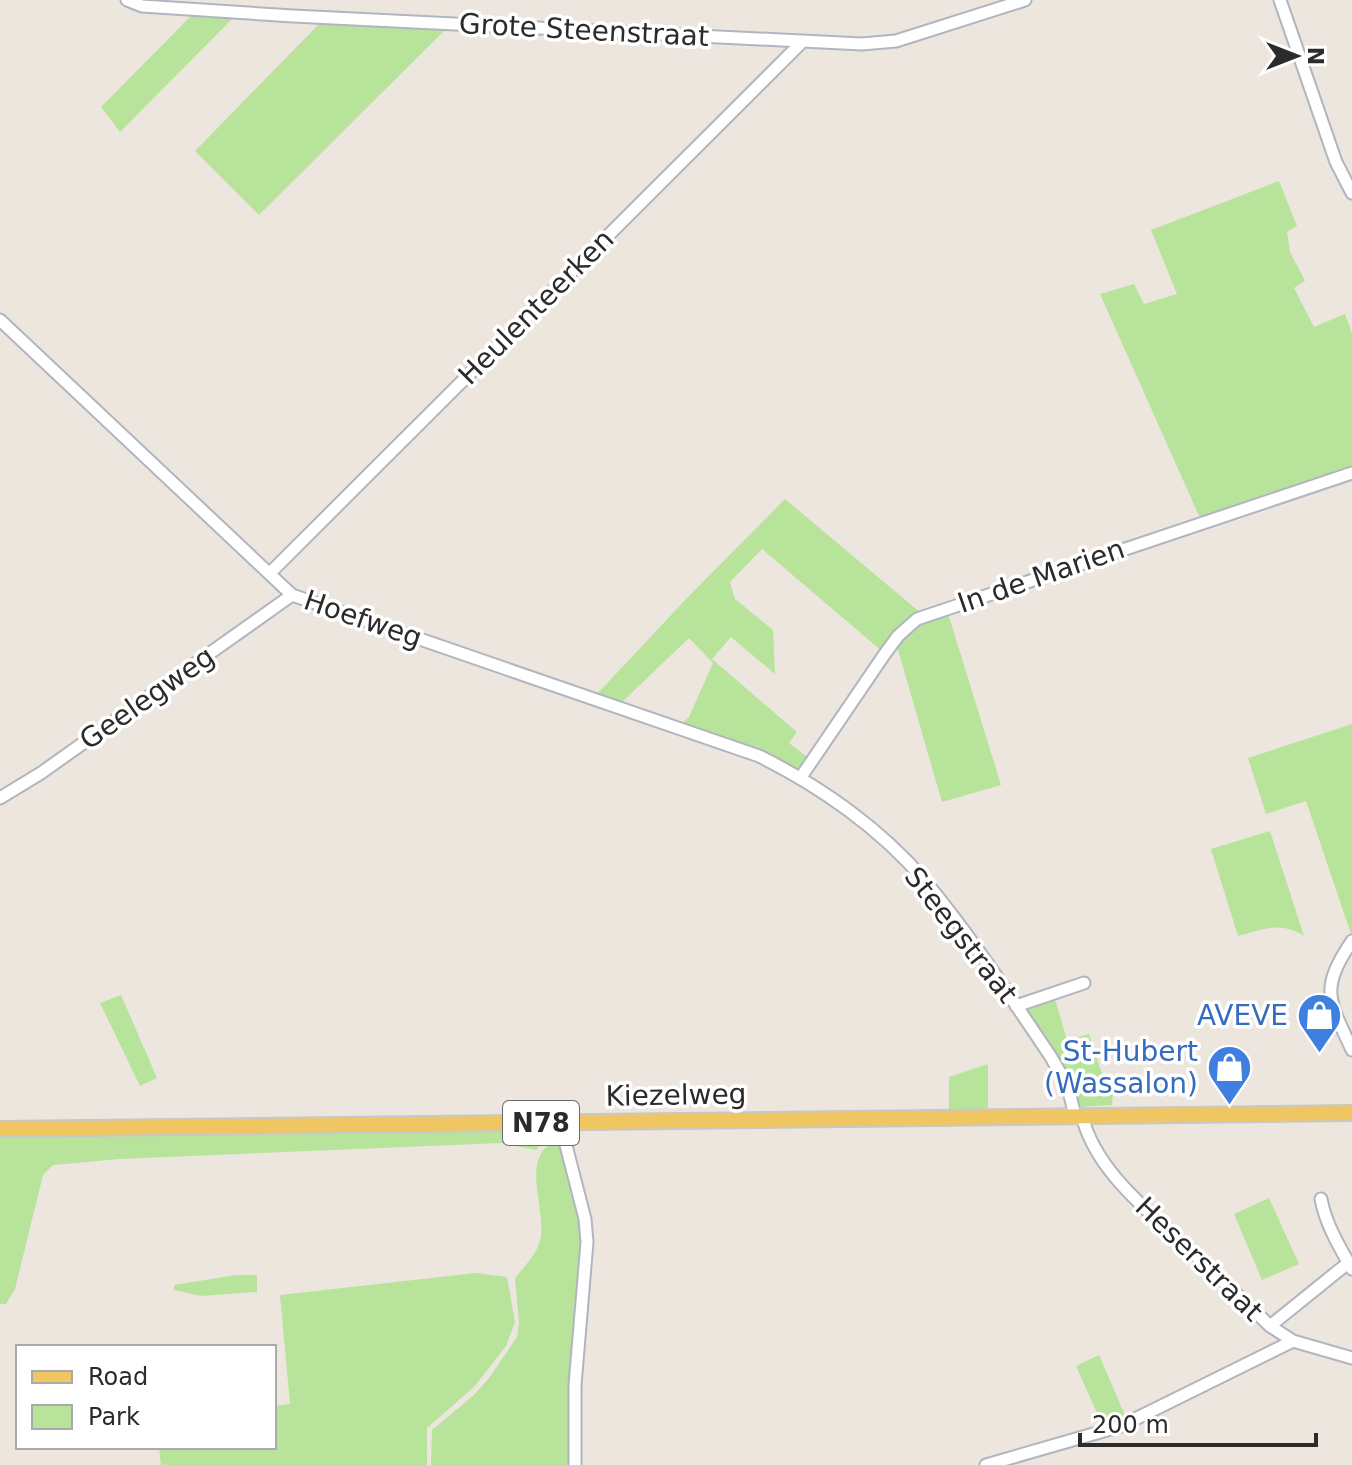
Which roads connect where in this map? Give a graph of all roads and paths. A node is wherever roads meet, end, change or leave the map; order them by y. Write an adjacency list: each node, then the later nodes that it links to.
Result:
1 (127, 0): 4 (street, Grote Steenstraat)
2 (1025, 0): 4 (street, Grote Steenstraat)
3 (1280, 0): 5 (street)
4 (803, 41): 8 (street, Heulenteerken)
5 (1352, 193)
6 (0, 320): 8 (street, Hoefweg)
7 (1352, 473): 11 (street, In de Marien)
8 (270, 573): 9 (street, Hoefweg)
9 (292, 595): 10 (street, Hoefweg); 12 (street, Geelegweg)
10 (677, 727): 11 (street, Steegstraat)
11 (801, 777): 15 (street, Steegstraat)
12 (0, 798)
13 (1352, 941): 16 (street)
14 (1084, 983): 15 (street)
15 (1016, 1006): 18 (street, Steegstraat)
16 (1352, 1050)
17 (1352, 1113): 18 (main road, Kiezelweg / N78)
18 (1079, 1116): 19 (main road, Kiezelweg / N78); 23 (street, Heserstraat)
19 (560, 1122): 20 (main road, Kiezelweg / N78); 26 (street)
20 (0, 1129)
21 (1321, 1199): 22 (street)
22 (1350, 1266): 23 (street)
23 (1270, 1326): 24 (street, Heserstraat)
24 (1293, 1341): 25 (street, Heserstraat); 27 (street)
25 (1352, 1358)
26 (575, 1465)
27 (986, 1465)

